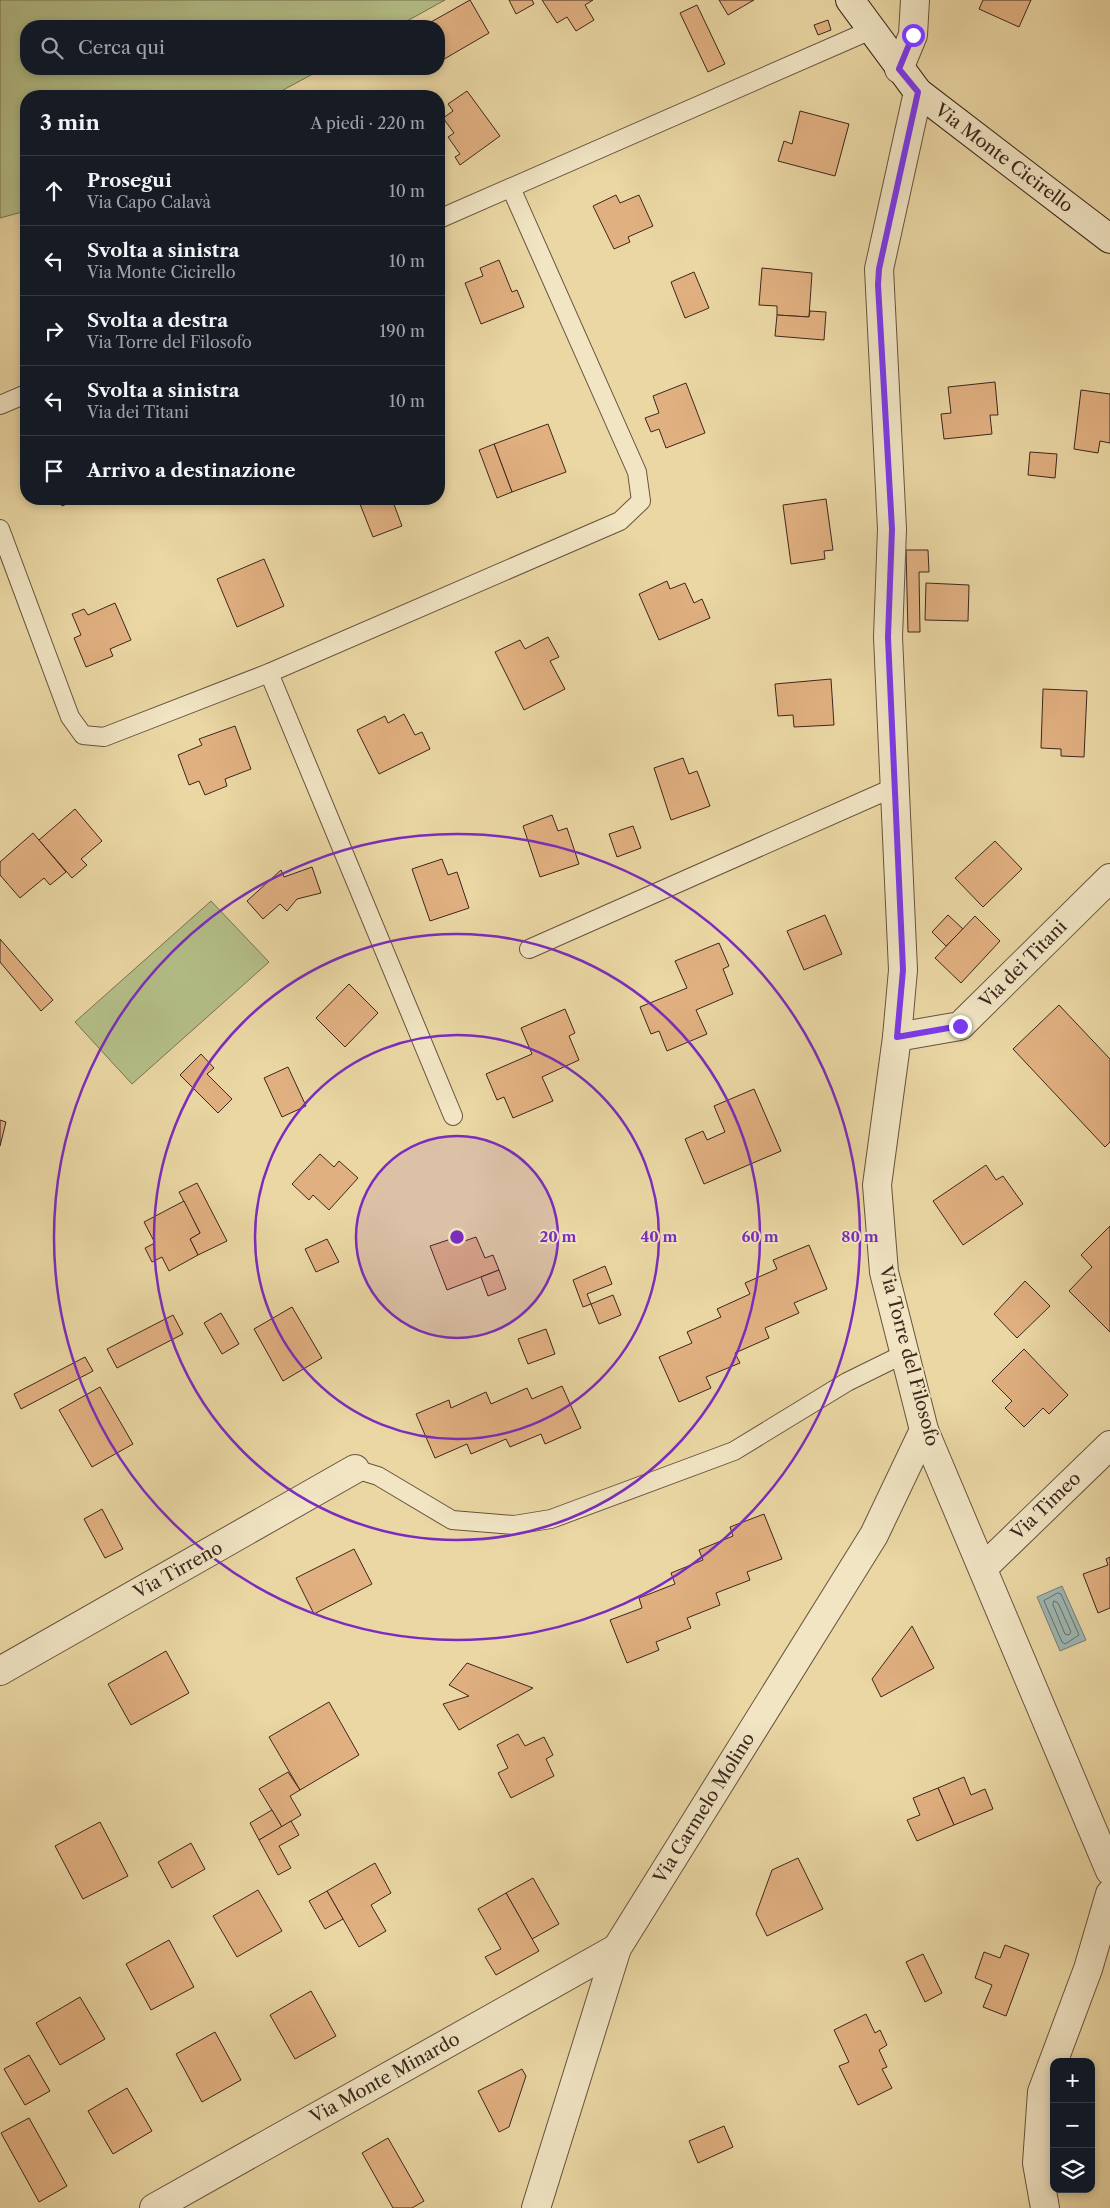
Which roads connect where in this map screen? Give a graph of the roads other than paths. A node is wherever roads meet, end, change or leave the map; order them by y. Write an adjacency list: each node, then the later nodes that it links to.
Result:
1 (850, 0): 3 (street, Via Monte Cicirello)
2 (915, 0): 4 (street)
3 (871, 30): 4 (street, Via Monte Cicirello); 6 (lane)
4 (899, 69): 5 (street, Via Monte Cicirello)
5 (918, 92): 8 (street, Via Monte Cicirello); 13 (street, Via Torre del Filosofo)
6 (511, 188): 7 (lane); 12 (lane)
7 (445, 216)
8 (1110, 239)
9 (20, 397): 10 (lane)
10 (0, 405)
11 (0, 528): 12 (lane)
12 (268, 672): 17 (lane)
13 (895, 787): 15 (lane); 16 (street, Via Torre del Filosofo)
14 (1110, 878): 16 (street, Via dei Titani)
15 (529, 948)
16 (897, 1037): 18 (street, Via Torre del Filosofo)
17 (453, 1116)
18 (906, 1353): 19 (street, Via Torre del Filosofo); 21 (lane)
19 (924, 1430): 22 (street, Via Torre del Filosofo); 26 (street, Via Carmelo Molino)
20 (1110, 1445): 22 (street, Via Timeo)
21 (356, 1470): 23 (street, Via Tirreno)
22 (982, 1568): 24 (street, Via Torre del Filosofo)
23 (0, 1670)
24 (1110, 1872)
25 (1110, 1894): 29 (street)
26 (616, 1948): 27 (street, Via Monte Minardo); 28 (street, Via Carmelo Molino)
27 (154, 2208)
28 (536, 2208)
29 (1045, 2208)

